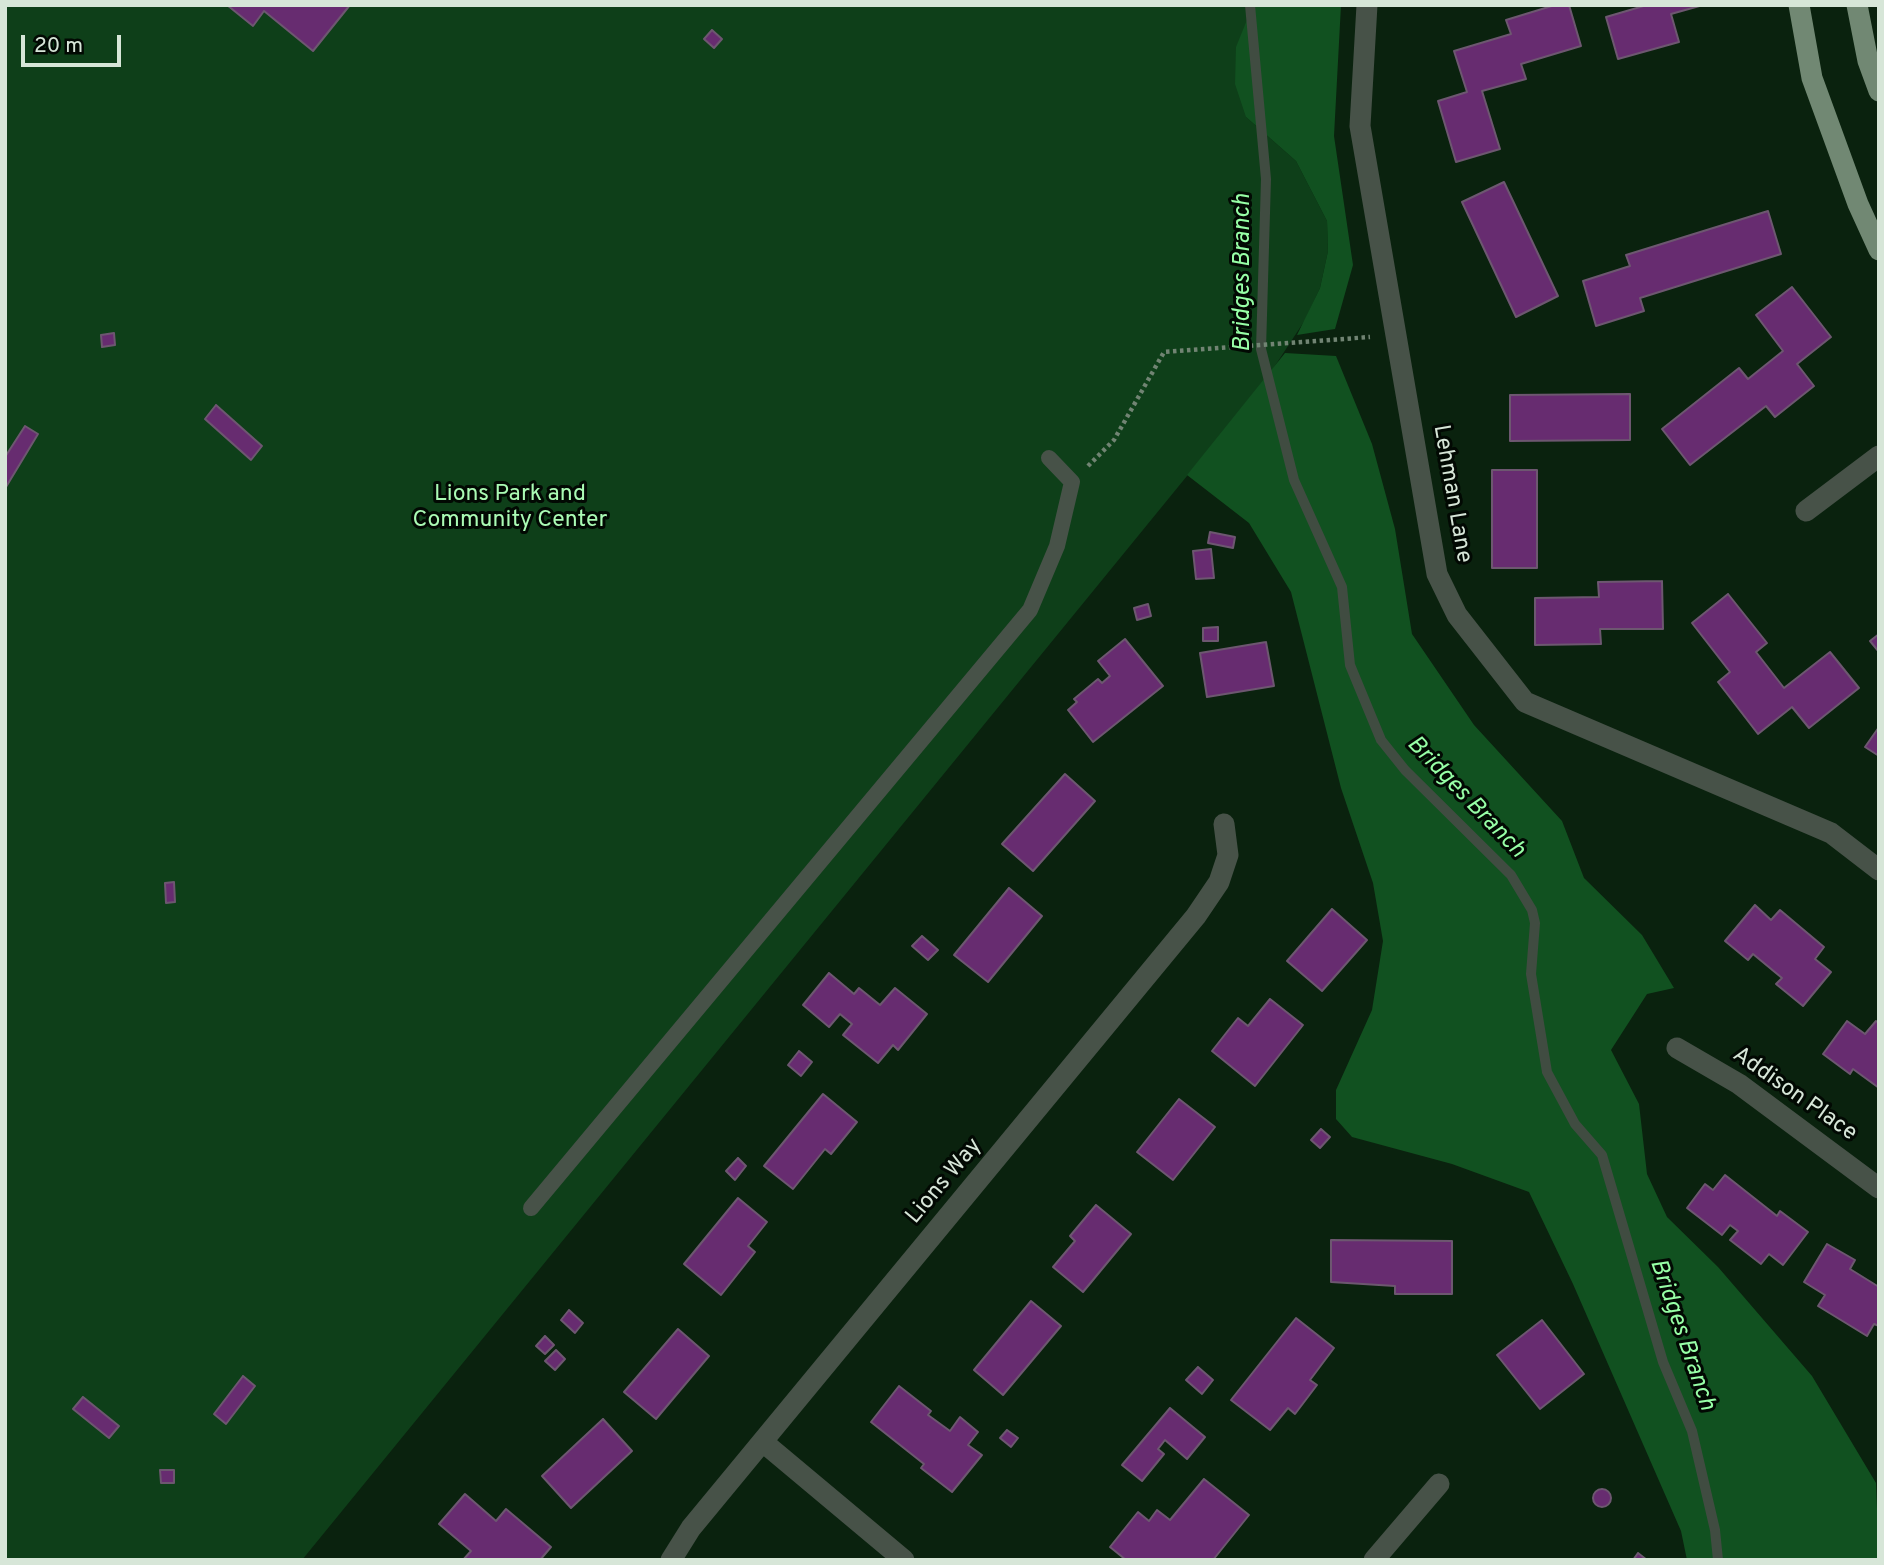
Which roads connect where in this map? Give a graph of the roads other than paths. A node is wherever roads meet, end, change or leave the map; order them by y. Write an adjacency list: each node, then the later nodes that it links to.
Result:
1 (1367, 5): 10 (street, Lehman Lane)
2 (1799, 5): 5 (main road)
3 (1857, 5): 4 (main road)
4 (1879, 90)
5 (1879, 250)
6 (1879, 456): 8 (street)
7 (1049, 458): 13 (lane)
8 (1806, 511)
9 (1224, 824): 14 (street, Lions Way)
10 (1879, 870)
11 (1677, 1048): 12 (street, Addison Place)
12 (1879, 1188)
13 (531, 1208)
14 (763, 1442): 16 (street, Lions Way); 17 (street)
15 (1439, 1483): 18 (street)
16 (671, 1560)
17 (904, 1560)
18 (1374, 1560)

